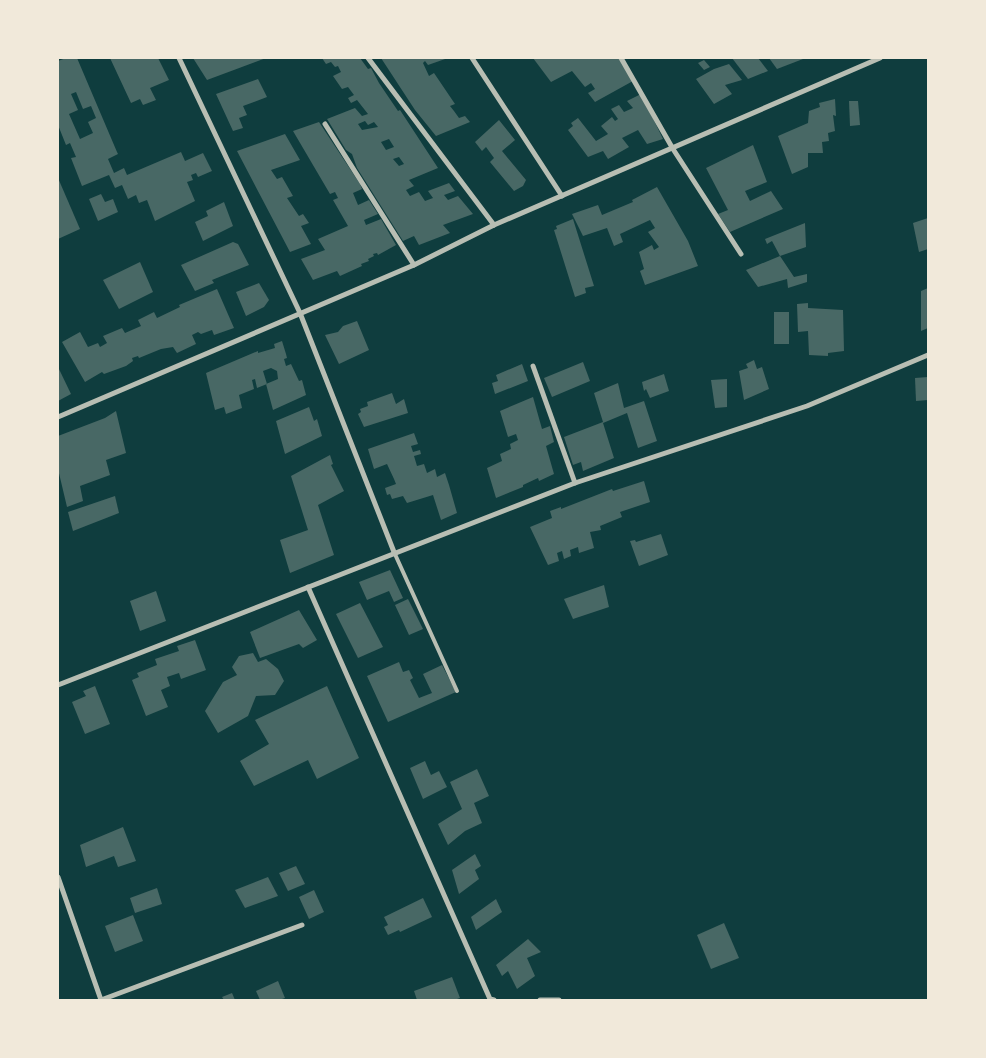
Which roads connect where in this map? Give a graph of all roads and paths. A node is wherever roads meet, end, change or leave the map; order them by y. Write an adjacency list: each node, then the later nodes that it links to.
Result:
1 (180, 58): 12 (street)
2 (368, 58): 9 (street)
3 (472, 58): 8 (street)
4 (621, 58): 7 (street)
5 (880, 58): 7 (street)
6 (325, 124): 11 (street)
7 (673, 149): 8 (street); 10 (street)
8 (562, 196): 9 (street)
9 (494, 225): 11 (street)
10 (741, 254)
11 (414, 265): 12 (street)
12 (300, 313): 15 (street); 17 (street)
13 (928, 355): 16 (street)
14 (534, 366): 16 (street)
15 (58, 417)
16 (575, 483): 17 (street)
17 (394, 552): 18 (street); 20 (lane)
18 (308, 586): 19 (street); 24 (street)
19 (58, 685)
20 (457, 690)
21 (58, 877): 23 (street)
22 (302, 926): 23 (street)
23 (100, 1000)
24 (492, 1000)
25 (540, 1000): 26 (street)
26 (558, 1000)

